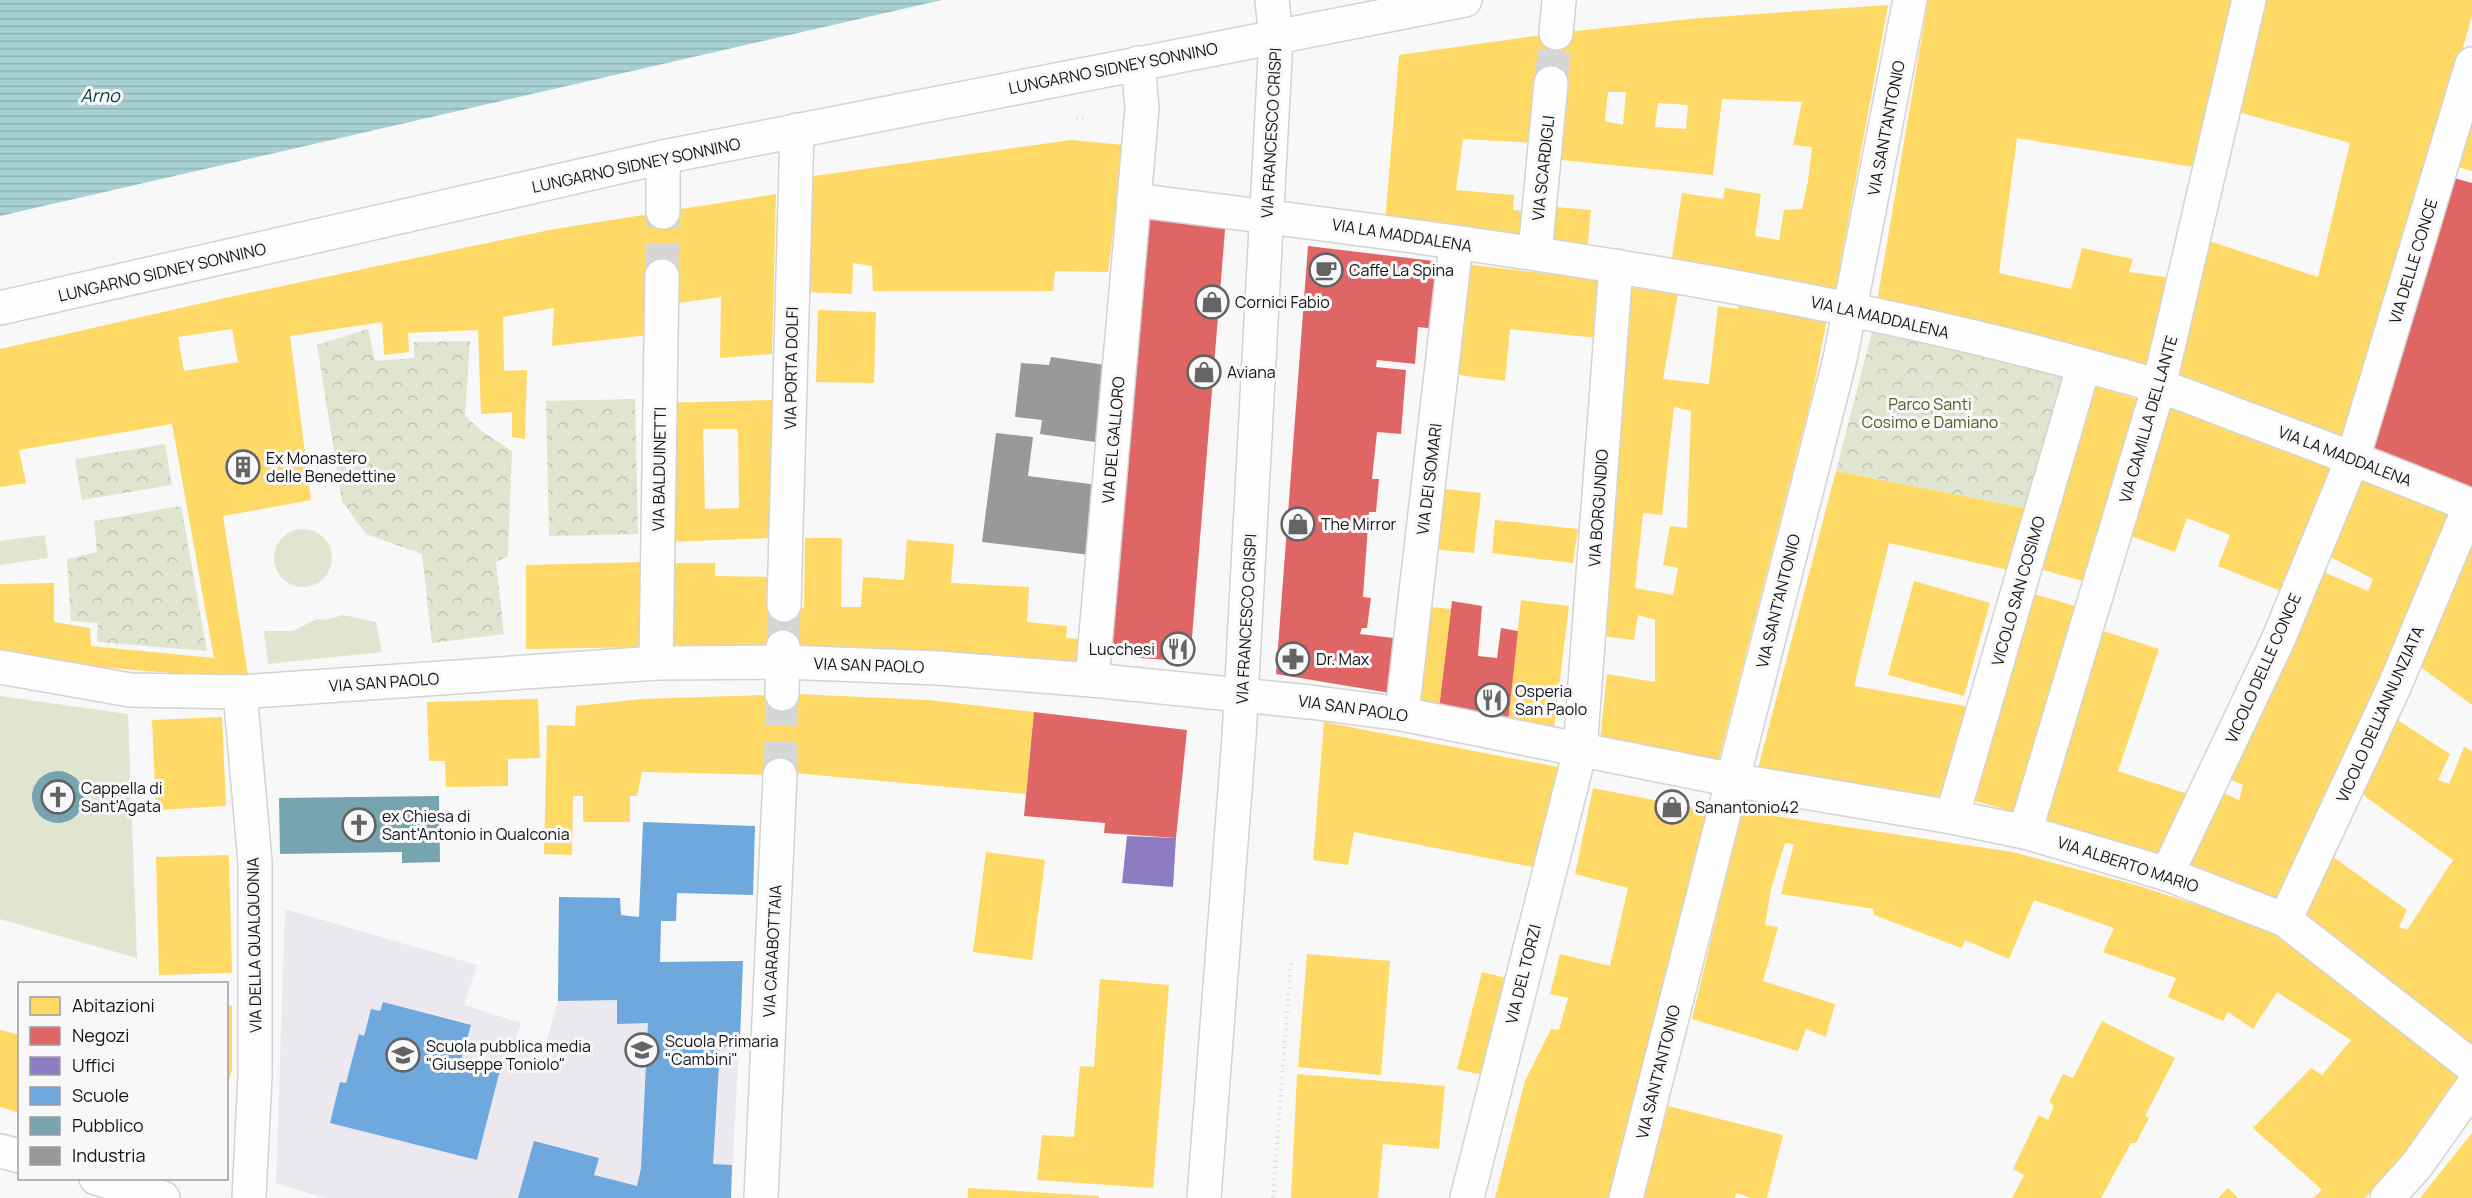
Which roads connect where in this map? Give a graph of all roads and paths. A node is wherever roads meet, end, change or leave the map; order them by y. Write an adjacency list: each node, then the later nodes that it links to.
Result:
1 (1272, 0): 7 (street, VIA FRANCESCO CRISPI)
2 (1465, 0): 7 (street, LUNGARNO SIDNEY SONNINO)
3 (1559, 0): 6 (street)
4 (1910, 0): 23 (street, VIA SANT'ANTONIO)
5 (2249, 0): 28 (street, VIA CAMILLA DEL LANTE)
6 (1556, 33)
7 (1276, 39): 8 (street, LUNGARNO SIDNEY SONNINO); 17 (street, VIA FRANCESCO CRISPI)
8 (1138, 63): 13 (street, LUNGARNO SIDNEY SONNINO); 15 (street, VIA DEL GALLORO)
9 (2472, 64): 31 (street, VIA DELLE CONCE)
10 (1551, 83): 19 (street, VIA SCARDIGLI)
11 (1085, 117): 12 (path)
12 (1076, 118)
13 (797, 130): 14 (street, LUNGARNO SIDNEY SONNINO); 34 (street, VIA PORTA DOLFI)
14 (663, 157): 16 (street); 22 (street, LUNGARNO SIDNEY SONNINO)
15 (1134, 200): 17 (street, VIA LA MADDALENA); 38 (street, VIA DEL GALLORO)
16 (663, 212)
17 (1266, 217): 18 (street, VIA LA MADDALENA); 41 (street, VIA FRANCESCO CRISPI)
18 (1456, 244): 19 (street, VIA LA MADDALENA); 42 (street, VIA DEI SOMARI)
19 (1535, 253): 20 (street, VIA LA MADDALENA)
20 (1616, 266): 23 (street, VIA LA MADDALENA); 43 (street, VIA BORGUNDIO)
21 (662, 276): 36 (street, VIA BALDUINETTI)
22 (0, 308)
23 (1852, 309): 24 (street, VIA LA MADDALENA); 45 (street, VIA SANT'ANTONIO)
24 (2084, 365): 28 (street, VIA LA MADDALENA); 46 (street, VICOLO SAN COSIMO)
25 (1873, 367): 27 (path)
26 (1979, 374): 29 (path)
27 (1917, 377): 29 (path); 30 (path)
28 (2159, 386): 31 (street, VIA LA MADDALENA); 47 (street, VIA CAMILLA DEL LANTE)
29 (1964, 388): 30 (path)
30 (1955, 434): 32 (path)
31 (2353, 458): 33 (street, VIA LA MADDALENA); 48 (street, VICOLO DELLE CONCE)
32 (2015, 476)
33 (2471, 506): 49 (street, VICOLO DELL'ANNUNZIATA)
34 (784, 606)
35 (783, 655): 36 (street, VIA SAN PAOLO); 38 (street, VIA SAN PAOLO); 40 (street)
36 (656, 663): 39 (street, VIA SAN PAOLO)
37 (0, 667): 39 (street, VIA SAN PAOLO)
38 (1092, 680): 41 (street, VIA SAN PAOLO)
39 (240, 692): 57 (street, VIA DELLA QUALQUONIA)
40 (782, 694)
41 (1242, 695): 42 (street, VIA SAN PAOLO); 59 (street, VIA FRANCESCO CRISPI)
42 (1402, 714): 43 (street, VIA SAN PAOLO)
43 (1580, 751): 45 (street, VIA SAN PAOLO); 61 (street, VIA DEL TORZI)
44 (780, 776): 58 (street, VIA CARABOTTAIA)
45 (1733, 780): 46 (street, VIA ALBERTO MARIO); 62 (street, VIA SANT'ANTONIO)
46 (1952, 817): 47 (street, VIA ALBERTO MARIO)
47 (2025, 832): 48 (street, VIA ALBERTO MARIO)
48 (2167, 874): 49 (street, VIA ALBERTO MARIO)
49 (2285, 920): 51 (street, VIA ALBERTO MARIO)
50 (1291, 962): 60 (path)
51 (2472, 1066)
52 (2472, 1087): 63 (street)
53 (0, 1151): 54 (street)
54 (18, 1156)
55 (100, 1180): 56 (street)
56 (163, 1198)
57 (249, 1198)
58 (761, 1198)
59 (1204, 1198)
60 (1273, 1198)
61 (1467, 1198)
62 (1626, 1198)
63 (2387, 1198)

